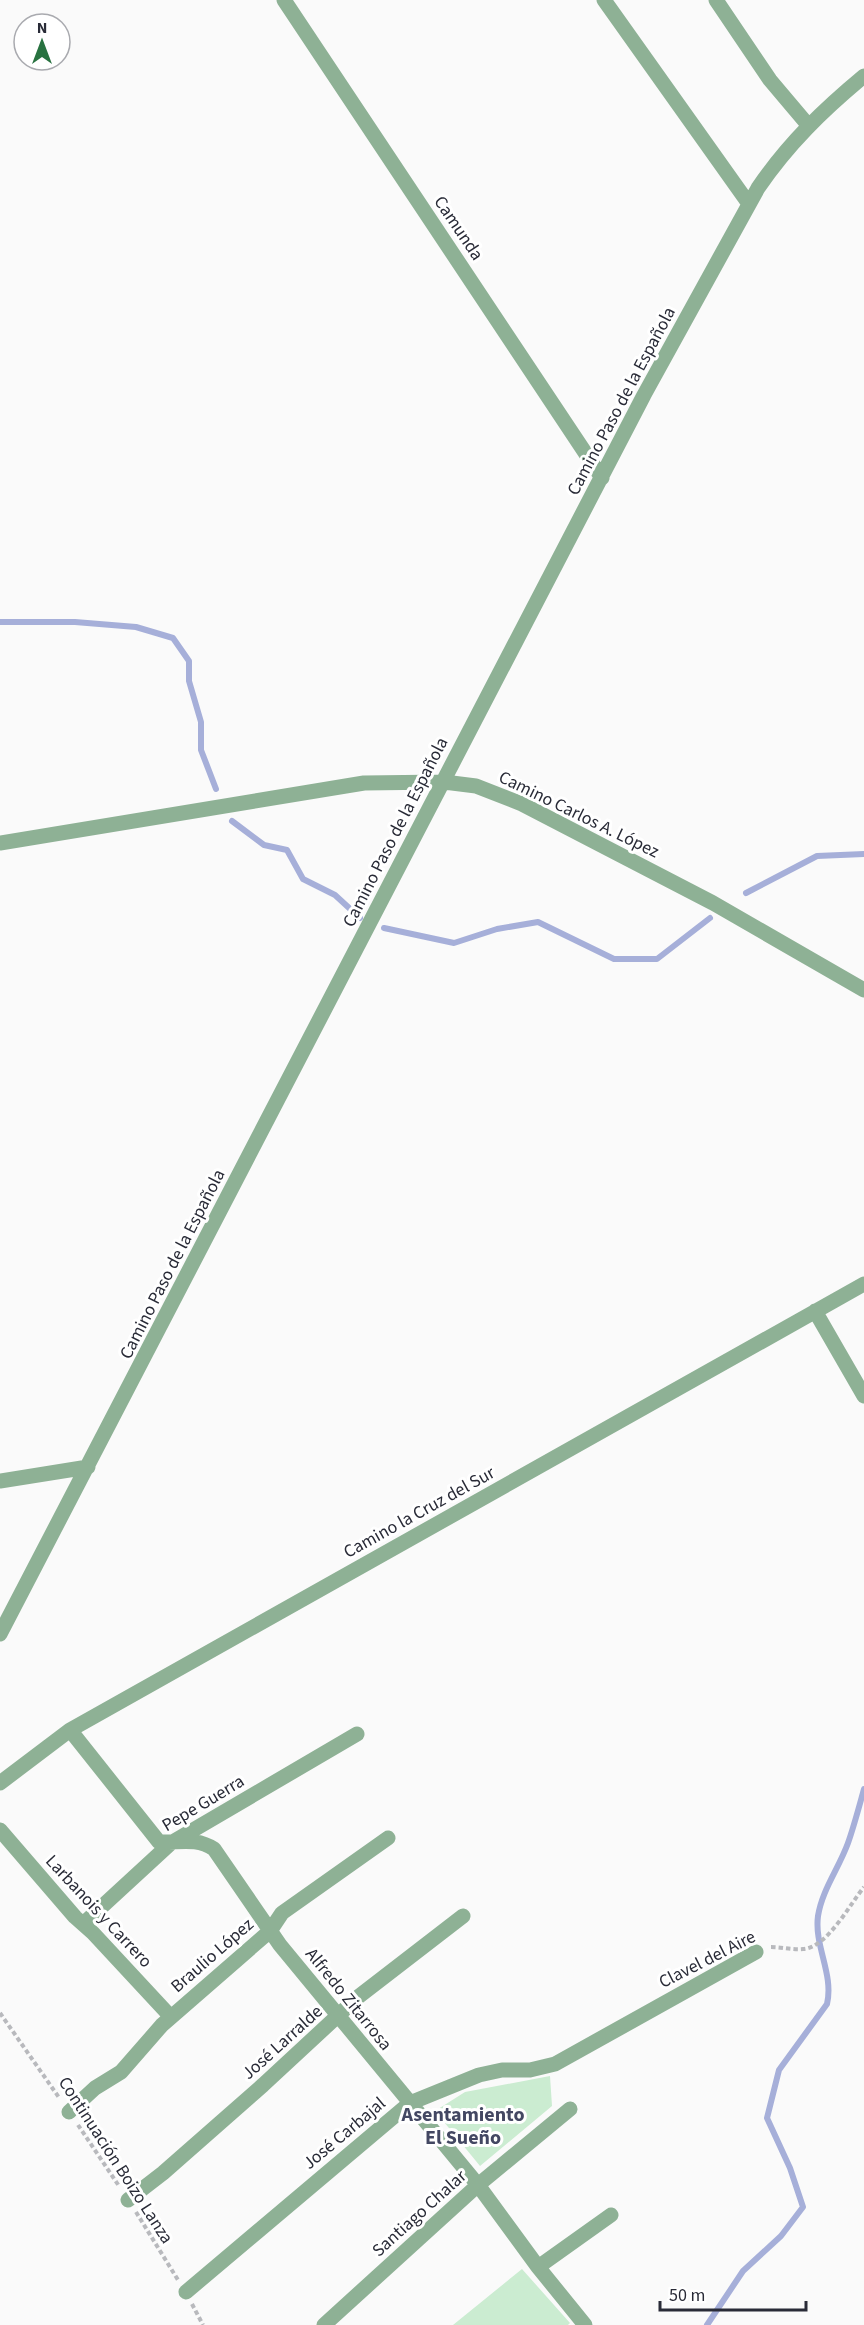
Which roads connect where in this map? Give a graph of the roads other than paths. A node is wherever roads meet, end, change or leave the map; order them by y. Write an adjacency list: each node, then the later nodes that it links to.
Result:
1 (284, 0): 7 (street, Camunda)
2 (604, 0): 6 (street)
3 (716, 0): 5 (street)
4 (864, 76): 5 (street, Camino Paso de la Española)
5 (808, 125): 6 (street, Camino Paso de la Española)
6 (749, 204): 7 (street, Camino Paso de la Española)
7 (602, 478): 8 (street, Camino Paso de la Española)
8 (444, 782): 9 (street, Camino Carlos A. López); 10 (street, Camino Carlos A. López); 14 (street, Camino Paso de la Española)
9 (0, 843)
10 (864, 990)
11 (864, 1284): 12 (street, Camino la Cruz del Sur)
12 (815, 1311): 13 (street); 17 (street, Camino la Cruz del Sur)
13 (864, 1396)
14 (88, 1467): 15 (street); 16 (street, Camino Paso de la Española)
15 (0, 1481)
16 (0, 1634)
17 (70, 1730): 19 (street, Camino la Cruz del Sur); 22 (street)
18 (357, 1734): 22 (street, Pepe Guerra)
19 (0, 1783)
20 (0, 1830): 24 (street, Larbanois y Carrero)
21 (388, 1838): 25 (street, Braulio López)
22 (171, 1843): 24 (street, Pepe Guerra); 25 (street, Alfredo Zitarrosa)
23 (463, 1916): 28 (street, José Larralde)
24 (83, 1924): 27 (street, Larbanois y Carrero)
25 (270, 1931): 27 (street, Braulio López); 28 (street, Alfredo Zitarrosa)
26 (756, 1952): 29 (street, Clavel del Aire)
27 (171, 2018): 32 (street, Braulio López)
28 (338, 2018): 30 (street, Alfredo Zitarrosa); 34 (street, José Larralde)
29 (555, 2064): 30 (street, José Carbajal)
30 (410, 2103): 33 (street, Alfredo Zitarrosa); 37 (street, José Carbajal)
31 (570, 2109): 33 (street, Santiago Chalar)
32 (69, 2112)
33 (478, 2185): 36 (street, Alfredo Zitarrosa); 38 (street, Santiago Chalar)
34 (128, 2200)
35 (611, 2216): 36 (street)
36 (538, 2267): 39 (street, Alfredo Zitarrosa)
37 (186, 2292)
38 (324, 2325)
39 (585, 2325)

